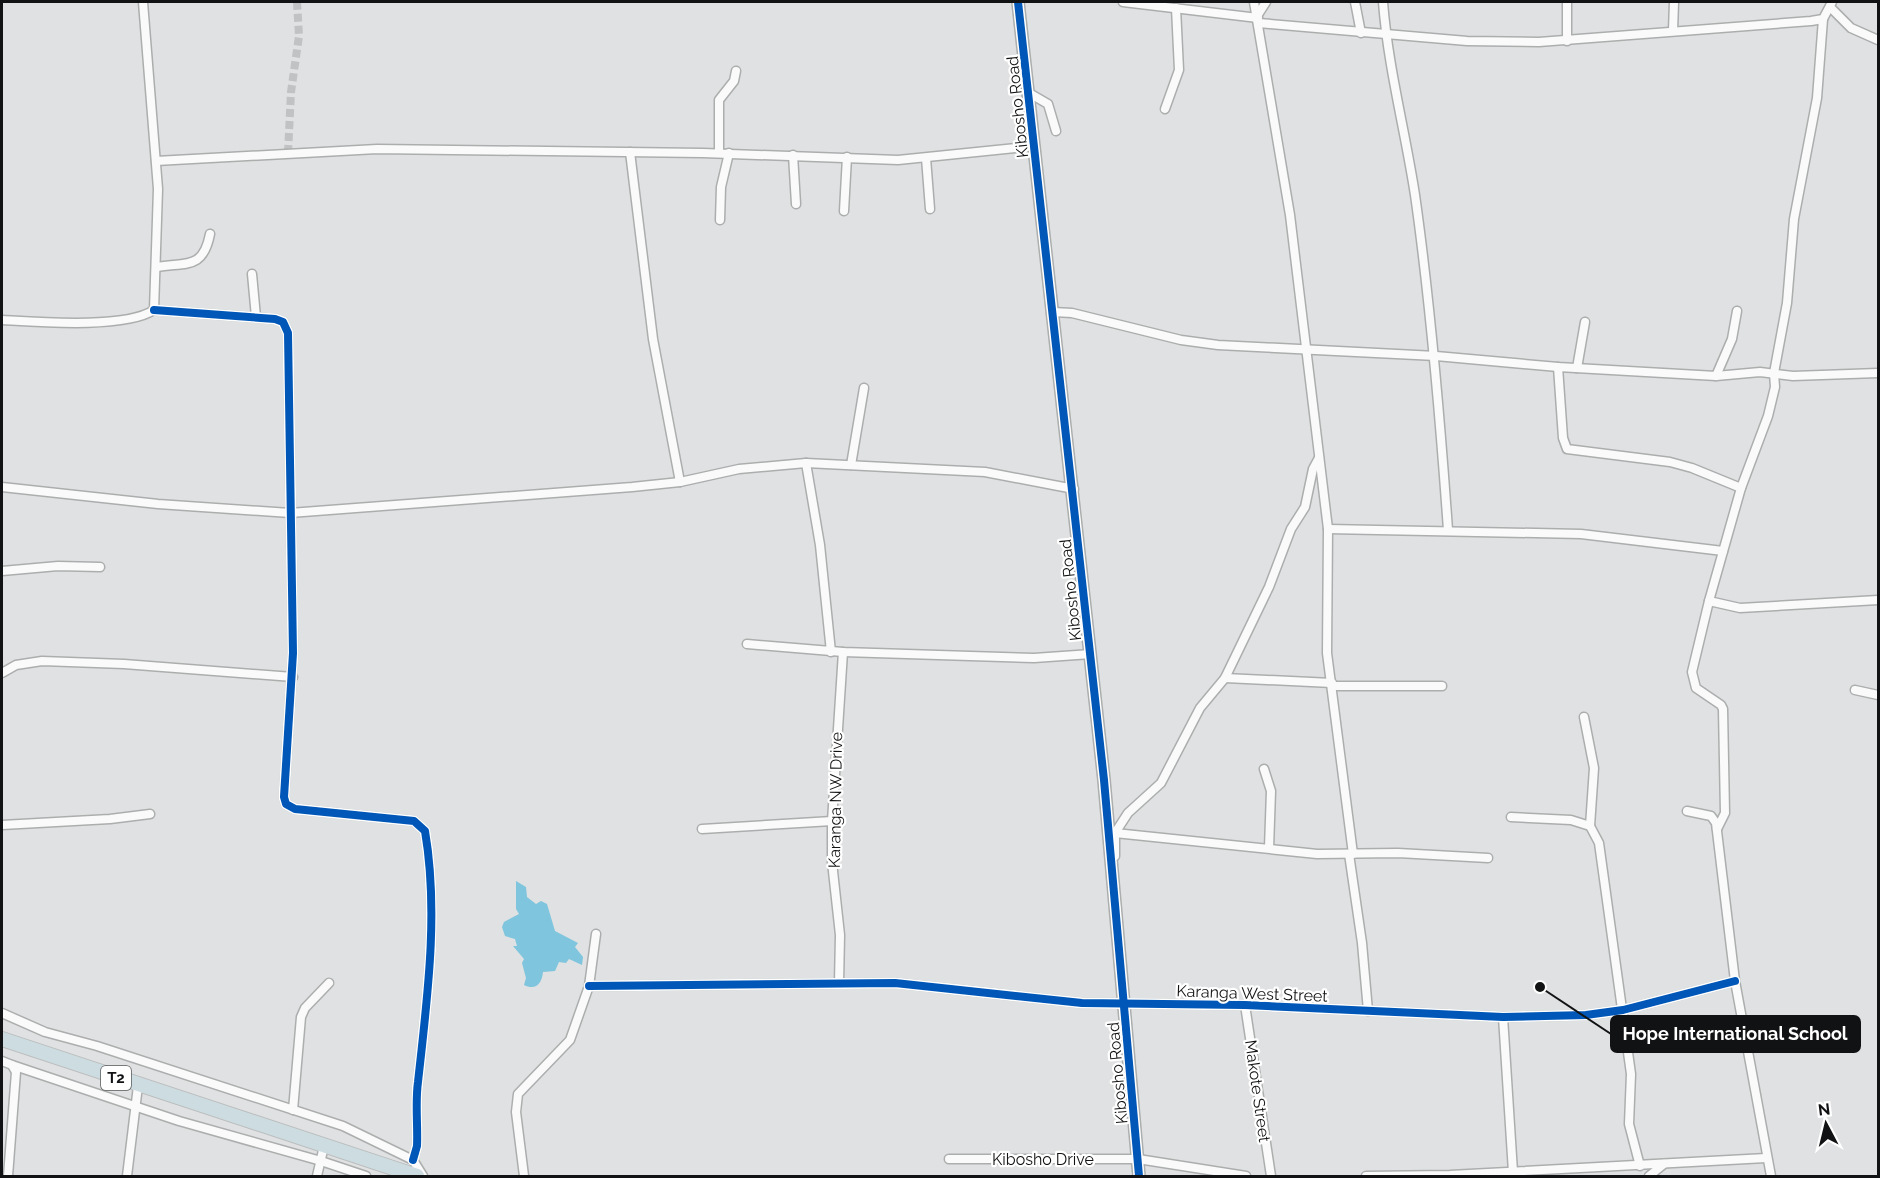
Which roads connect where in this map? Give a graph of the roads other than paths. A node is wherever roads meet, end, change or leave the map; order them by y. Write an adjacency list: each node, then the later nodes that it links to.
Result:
1 (143, 2): 30 (street)
2 (1018, 2): 20 (street, Kibosho Road)
3 (1123, 2): 11 (street)
4 (1254, 2): 12 (street)
5 (1266, 2): 12 (street)
6 (1355, 2): 15 (street)
7 (1383, 2): 16 (street)
8 (1567, 2): 18 (street)
9 (1674, 2): 14 (street)
10 (1832, 5): 13 (street); 17 (street)
11 (1176, 8): 12 (street); 21 (street)
12 (1258, 19): 15 (street); 44 (street)
13 (1823, 19): 14 (street); 48 (street)
14 (1673, 31): 18 (street)
15 (1360, 33): 16 (street)
16 (1385, 35): 18 (street); 45 (street)
17 (1878, 40)
18 (1567, 41)
19 (736, 71): 25 (street)
20 (1029, 93): 22 (street); 23 (street, Kibosho Road)
21 (1165, 109)
22 (1056, 131)
23 (1035, 146): 29 (street); 40 (street, Kibosho Road)
24 (630, 152): 25 (street); 30 (street); 55 (street)
25 (719, 153): 26 (street)
26 (729, 153): 27 (street); 34 (street)
27 (793, 155): 28 (street); 31 (street)
28 (847, 157): 29 (street); 33 (street)
29 (926, 158): 32 (street)
30 (156, 162): 36 (street)
31 (796, 204)
32 (930, 208)
33 (844, 211)
34 (720, 220)
35 (210, 234): 36 (street)
36 (157, 267): 38 (street)
37 (252, 274): 41 (street)
38 (154, 310): 41 (street); 42 (street)
39 (1737, 311): 50 (street)
40 (1053, 312): 44 (street); 58 (street, Kibosho Road)
41 (256, 317): 59 (street)
42 (2, 320)
43 (1585, 322): 47 (street)
44 (1307, 350): 45 (street); 52 (street)
45 (1436, 356): 46 (street); 61 (street)
46 (1558, 367): 47 (street); 57 (street)
47 (1577, 368): 50 (street)
48 (1774, 373): 49 (street); 50 (street); 57 (street)
49 (1878, 373)
50 (1716, 376)
51 (864, 388): 54 (street)
52 (1319, 458): 60 (street); 73 (street)
53 (806, 463): 54 (street); 55 (street); 68 (street)
54 (852, 465): 58 (street)
55 (680, 482): 59 (street)
56 (2, 487): 59 (street)
57 (1741, 488): 62 (street)
58 (1074, 489): 70 (street, Kibosho Road)
59 (290, 513): 72 (street)
60 (1328, 529): 61 (street); 74 (street)
61 (1448, 530): 62 (street)
62 (1723, 551): 66 (street)
63 (100, 567): 64 (street)
64 (2, 571)
65 (1878, 600): 66 (street)
66 (1709, 601): 87 (street)
67 (747, 644): 68 (street)
68 (831, 652): 69 (street)
69 (843, 652): 70 (street); 83 (street, Karanga NW Drive)
70 (1091, 654): 92 (street, Kibosho Road)
71 (2, 673): 72 (street)
72 (293, 677): 114 (street)
73 (1225, 678): 74 (street); 88 (street)
74 (1333, 684): 75 (street); 90 (street)
75 (1442, 686)
76 (1855, 690): 77 (street)
77 (1878, 695)
78 (1584, 717): 85 (street)
79 (1264, 769): 89 (street)
80 (1687, 811): 87 (street)
81 (150, 814): 84 (street)
82 (1511, 817): 85 (street)
83 (832, 821): 86 (street); 95 (street, Karanga NW Drive)
84 (2, 825)
85 (1590, 826): 100 (street)
86 (702, 829)
87 (1717, 829): 94 (street)
88 (1115, 833): 89 (street); 92 (street)
89 (1269, 848): 90 (street)
90 (1351, 854): 91 (street); 101 (street)
91 (1488, 858)
92 (1115, 904): 98 (street, Kibosho Road)
93 (596, 934): 97 (street)
94 (1735, 981): 100 (street, Karanga West Street); 111 (street)
95 (839, 983): 97 (street, Karanga West Street); 98 (street, Karanga West Street)
96 (329, 984): 109 (street)
97 (589, 986): 125 (street)
98 (1125, 1003): 99 (street, Karanga West Street); 113 (street, Kibosho Road)
99 (1245, 1005): 101 (street, Karanga West Street); 128 (street, Makote Street)
100 (1623, 1010): 103 (street, Karanga West Street); 117 (street)
101 (1368, 1011): 103 (street, Karanga West Street)
102 (2, 1013): 109 (street)
103 (1503, 1017): 118 (street)
104 (2, 1039): 107 (highway, T2)
105 (2, 1061): 106 (street)
106 (12, 1065): 108 (street); 119 (street)
107 (138, 1086): 108 (street); 110 (highway, T2)
108 (135, 1106): 115 (street); 120 (street)
109 (293, 1110): 114 (street)
110 (324, 1146): 115 (street); 123 (highway, T2)
111 (1767, 1158): 116 (street); 132 (street)
112 (949, 1159): 113 (street, Kibosho Drive)
113 (1138, 1159): 126 (street, Kibosho Road); 127 (street)
114 (413, 1160): 124 (street)
115 (321, 1161): 121 (street); 122 (street)
116 (1665, 1164): 117 (street); 131 (street)
117 (1640, 1166): 118 (street)
118 (1513, 1172): 130 (street)
119 (8, 1176)
120 (127, 1176)
121 (317, 1176)
122 (366, 1176)
123 (417, 1176)
124 (423, 1176)
125 (524, 1176)
126 (1139, 1176)
127 (1246, 1176)
128 (1271, 1176)
129 (1366, 1176): 130 (street)
130 (1396, 1176)
131 (1649, 1176)
132 (1771, 1176)

